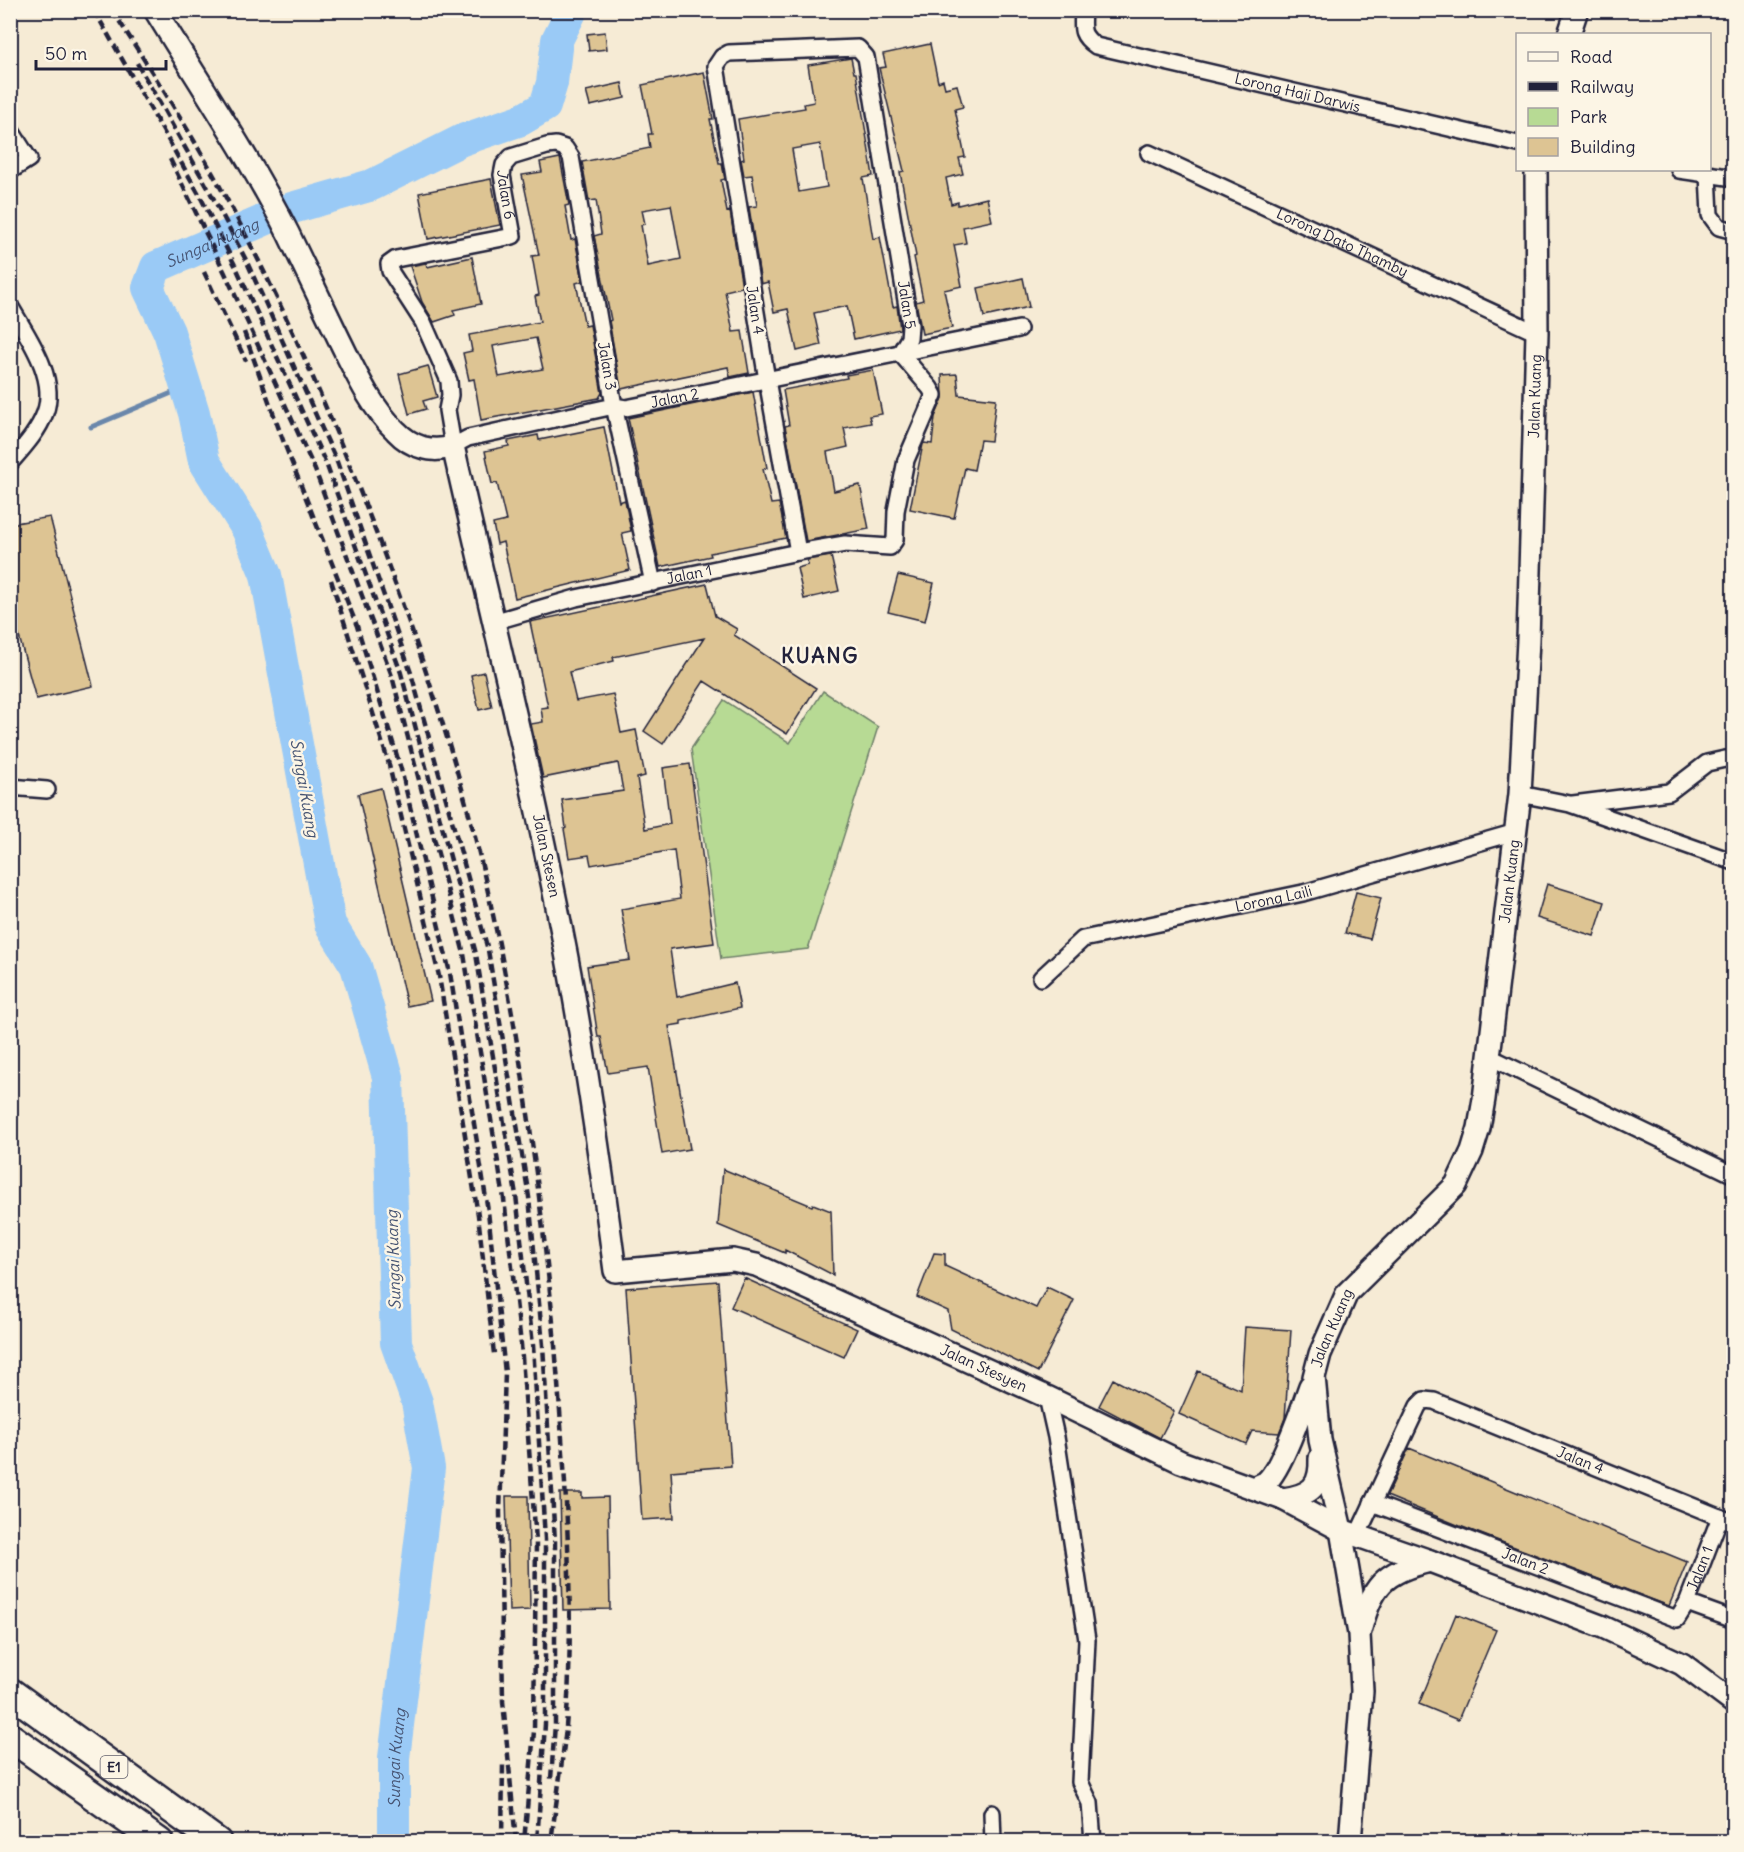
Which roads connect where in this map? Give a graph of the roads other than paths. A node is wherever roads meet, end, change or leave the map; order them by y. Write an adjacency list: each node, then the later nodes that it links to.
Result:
1 (155, 10): 22 (main road)
2 (1083, 10): 7 (street, Lorong Haji Darwis)
3 (1577, 10): 4 (main road)
4 (1569, 33)
5 (858, 48): 19 (street, Jalan 5); 20 (street, Jalan 4)
6 (10, 129): 10 (street)
7 (1516, 144)
8 (565, 148): 21 (street, Jalan 3); 22 (street, Jalan 6)
9 (1149, 153): 18 (street, Lorong Dato Thamby)
10 (10, 171)
11 (1536, 171): 18 (main road, Jalan Kuang)
12 (1686, 171): 13 (street)
13 (1708, 174): 14 (street); 15 (street)
14 (1734, 178)
15 (1734, 231)
16 (10, 306): 23 (street)
17 (1019, 329): 19 (street, Jalan 2)
18 (1537, 333): 31 (main road, Jalan Kuang)
19 (900, 353): 20 (street, Jalan 2); 24 (street, Jalan 5)
20 (767, 380): 21 (street, Jalan 2); 25 (street, Jalan 4)
21 (614, 406): 22 (street, Jalan 2); 26 (street, Jalan 3)
22 (453, 446): 27 (main road, Jalan Stesen)
23 (10, 463)
24 (890, 547): 25 (street, Jalan 1)
25 (798, 552): 26 (street, Jalan 1)
26 (653, 583): 27 (street, Jalan 1)
27 (493, 622): 38 (main road, Jalan Stesen)
28 (1734, 760): 32 (street)
29 (10, 787): 30 (street)
30 (47, 790)
31 (1520, 794): 32 (street); 33 (main road, Jalan Kuang)
32 (1570, 804): 34 (street)
33 (1516, 832): 35 (street, Lorong Laili); 36 (main road, Jalan Kuang)
34 (1734, 862)
35 (1041, 978)
36 (1490, 1057): 37 (street); 39 (main road, Jalan Kuang)
37 (1734, 1175)
38 (615, 1271): 40 (main road, Jalan Stesyen)
39 (1314, 1377): 41 (main road, Jalan Kuang); 42 (main road)
40 (1047, 1397): 42 (main road, Jalan Stesyen); 59 (street)
41 (1320, 1440): 43 (main road); 46 (main road, Jalan Kuang)
42 (1253, 1488): 43 (main road, Jalan Stesyen)
43 (1283, 1499): 46 (main road, Jalan Stesyen)
44 (1372, 1503): 45 (street, Jalan 4); 46 (street); 49 (street, Jalan 2)
45 (1727, 1520): 48 (street, Jalan 1)
46 (1349, 1533): 47 (main road, Jalan Stesyen); 51 (main road, Jalan Kuang)
47 (1430, 1561): 51 (main road); 53 (main road, Jalan Stesyen)
48 (1687, 1603): 49 (street, Jalan 1); 50 (street)
49 (1677, 1618)
50 (1734, 1620)
51 (1359, 1634): 60 (main road)
52 (10, 1692): 57 (highway, E1)
53 (1732, 1700)
54 (10, 1737): 56 (highway, E1)
55 (992, 1813): 58 (street)
56 (159, 1842)
57 (217, 1842)
58 (993, 1842)
59 (1093, 1842)
60 (1350, 1842)

